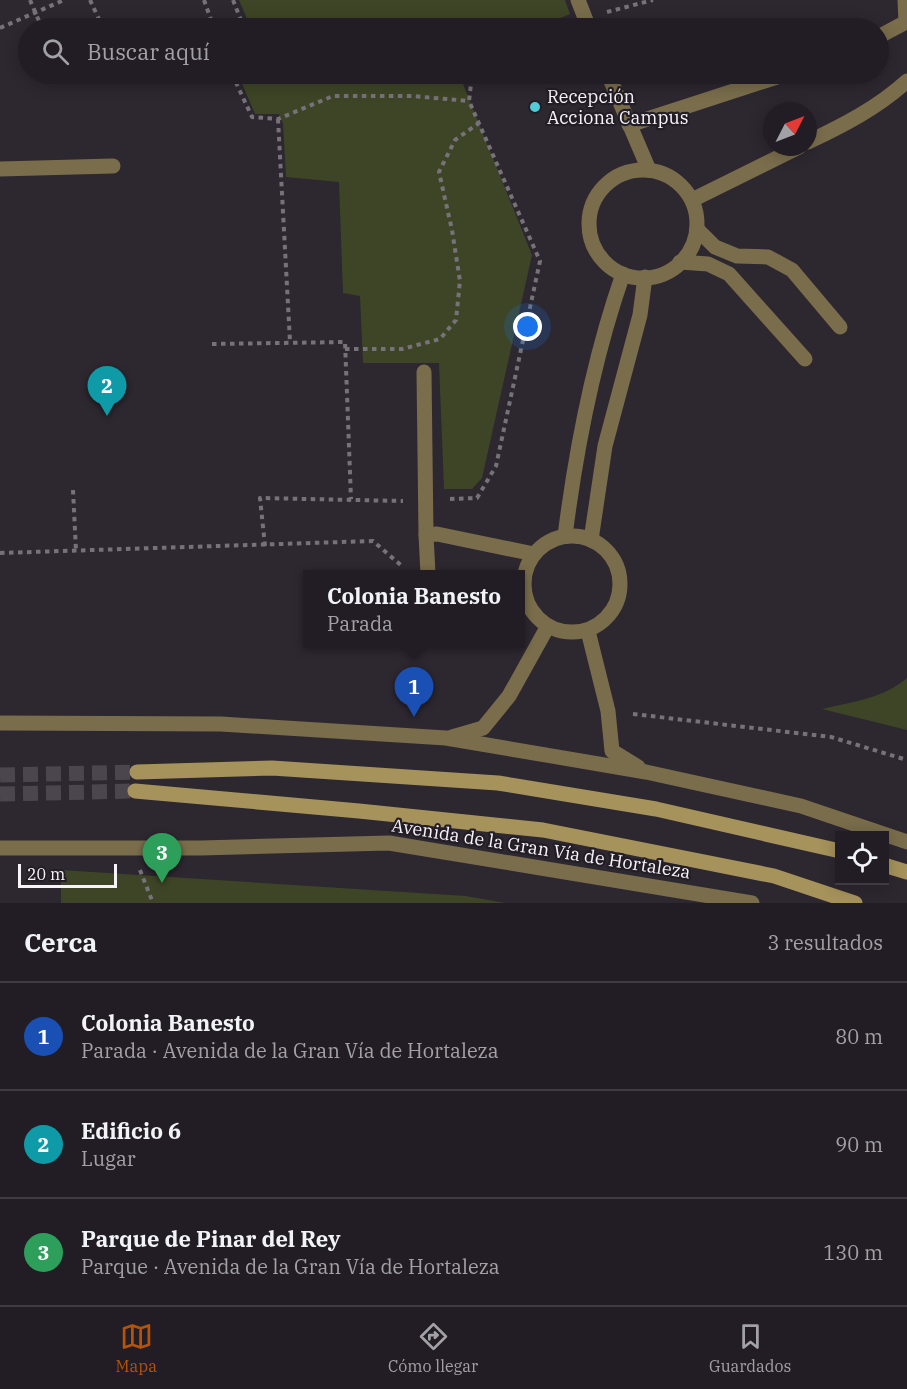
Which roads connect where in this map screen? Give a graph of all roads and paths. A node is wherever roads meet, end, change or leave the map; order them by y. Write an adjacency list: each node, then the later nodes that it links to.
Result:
1 (30, 0): 9 (path)
2 (64, 0): 9 (path)
3 (90, 0): 12 (path)
4 (204, 0): 13 (path)
5 (233, 0): 14 (path)
6 (578, 0): 15 (street)
7 (653, 0): 16 (path)
8 (906, 0): 19 (street)
9 (35, 13): 10 (path); 11 (path)
10 (23, 18)
11 (37, 18)
12 (98, 18)
13 (210, 18)
14 (240, 18)
15 (584, 18)
16 (601, 18)
17 (18, 20): 18 (path)
18 (0, 28)
19 (889, 31)
20 (907, 81): 29 (street)
21 (237, 84): 26 (path)
22 (471, 84): 25 (path)
23 (612, 84): 28 (street)
24 (755, 84): 28 (street)
25 (469, 101): 26 (path); 27 (path)
26 (278, 119): 40 (path)
27 (479, 123): 42 (path); 47 (path)
28 (629, 125): 33 (street)
29 (817, 138)
30 (780, 156): 34 (street)
31 (113, 166): 32 (street)
32 (0, 169)
33 (648, 170): 34 (street); 37 (street)
34 (692, 200): 35 (street)
35 (697, 230): 36 (street); 39 (street)
36 (680, 262): 38 (street); 43 (street)
37 (623, 274): 38 (street); 49 (street)
38 (645, 278): 50 (street)
39 (840, 327)
40 (290, 342): 41 (path); 42 (path)
41 (212, 344)
42 (345, 349): 46 (path)
43 (805, 359)
44 (424, 372): 47 (street)
45 (73, 490): 52 (path)
46 (351, 499): 47 (path); 51 (path)
47 (425, 500): 48 (street)
48 (426, 535): 54 (street); 56 (street)
49 (565, 536): 50 (street); 54 (street)
50 (591, 540): 60 (street)
51 (265, 546): 52 (path); 55 (path)
52 (76, 551): 53 (path)
53 (0, 553)
54 (534, 554): 57 (street)
55 (406, 570)
56 (428, 570)
57 (525, 573)
58 (525, 598): 59 (street)
59 (548, 626): 60 (street); 63 (street)
60 (588, 631): 61 (street)
61 (608, 711): 64 (path); 66 (street)
62 (0, 723): 63 (street)
63 (446, 738): 66 (street)
64 (907, 760)
65 (137, 772): 70 (main road)
66 (646, 772): 68 (street)
67 (135, 791): 76 (main road, Avenida de la Gran Vía de Hortaleza)
68 (907, 842)
69 (0, 848): 75 (street, Avenida de la Gran Vía de Hortaleza)
70 (835, 850)
71 (136, 862): 74 (path)
72 (889, 866): 73 (main road)
73 (907, 872)
74 (153, 903)
75 (752, 903)
76 (855, 903)

